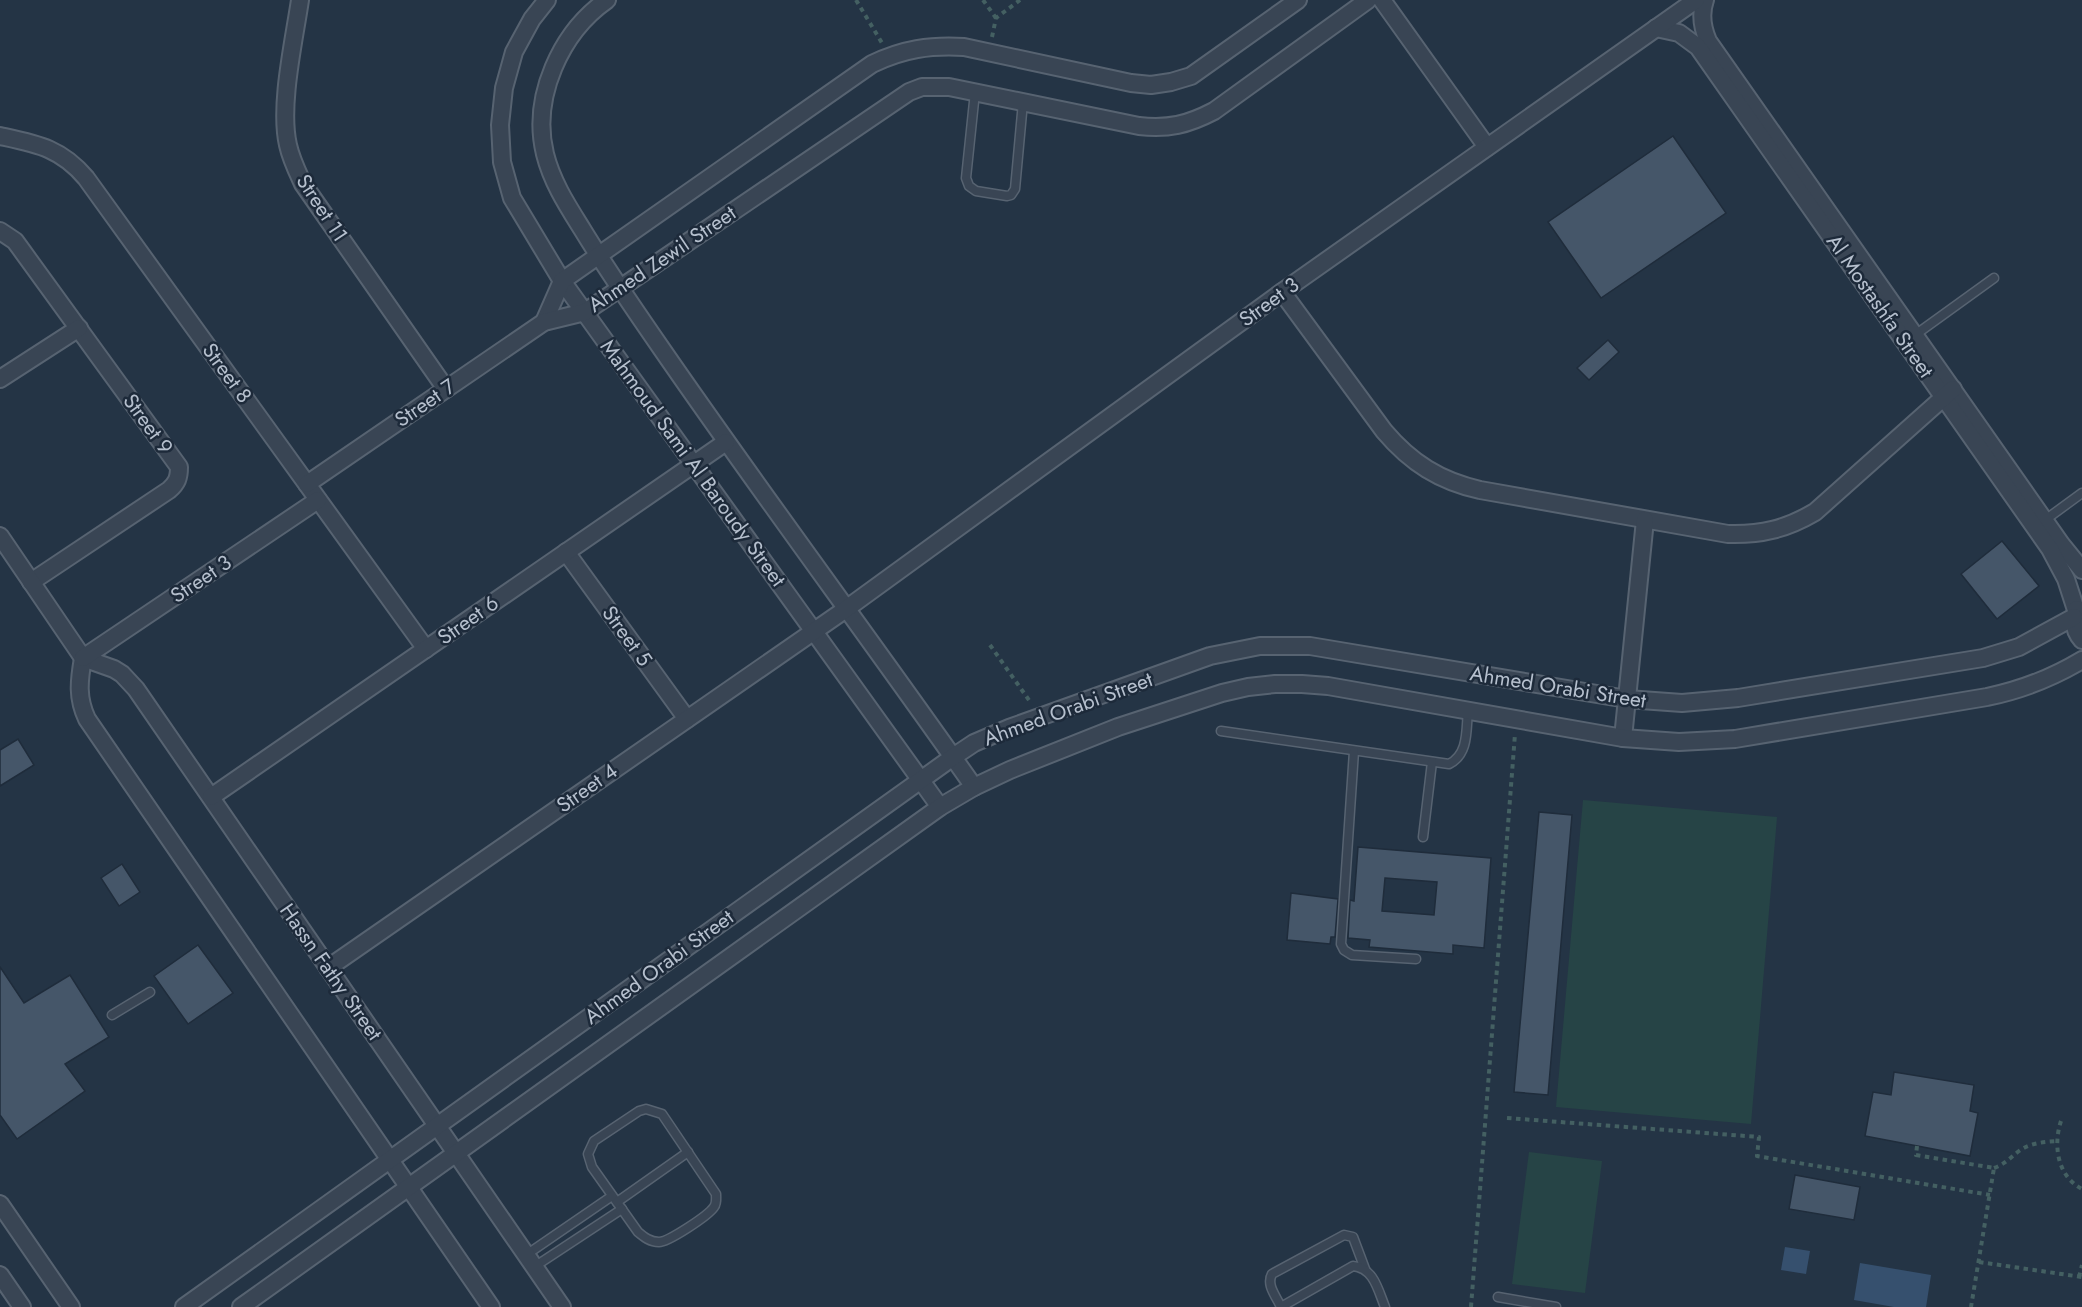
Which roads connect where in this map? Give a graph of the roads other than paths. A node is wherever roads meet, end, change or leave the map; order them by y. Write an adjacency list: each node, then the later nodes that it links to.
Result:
1 (300, 0): 25 (street, Street 11)
2 (547, 0): 17 (street, Mahmoud Sami Al Baroudy Street)
3 (607, 0): 15 (street, Mahmoud Sami Al Baroudy Street)
4 (1298, 0): 15 (street, Ahmed Zewil Street)
5 (1368, 0): 11 (street, Ahmed Zewil Street)
6 (1382, 0): 13 (street)
7 (1696, 0): 9 (street, Street 3)
8 (1704, 0): 23 (street, Al Mostashfa Street)
9 (1656, 28): 13 (street, Street 3); 26 (street, Al Mostashfa Street)
10 (975, 92): 11 (street, Ahmed Zewil Street); 11 (lane); 18 (street, Ahmed Zewil Street)
11 (1023, 102)
12 (0, 136): 29 (street, Street 8)
13 (1487, 147): 19 (street, Street 3)
14 (0, 231): 22 (street, Street 9)
15 (598, 256): 17 (street, Ahmed Zewil Street); 18 (street, Mahmoud Sami Al Baroudy Street)
16 (1994, 278): 23 (lane)
17 (562, 281): 20 (street, Mahmoud Sami Al Baroudy Street); 21 (street, Ahmed Zewil Street)
18 (620, 289): 20 (street, Ahmed Zewil Street); 27 (street, Mahmoud Sami Al Baroudy Street)
19 (1282, 292): 32 (street); 38 (street, Street 3)
20 (585, 312): 21 (street, Ahmed Zewil Street); 28 (street, Mahmoud Sami Al Baroudy Street)
21 (544, 322): 25 (street, Street 7)
22 (79, 328): 24 (street); 37 (street, Street 9)
23 (1915, 335): 26 (street, Al Mostashfa Street)
24 (1, 376)
25 (446, 389): 29 (street, Street 7)
26 (1948, 393): 32 (street); 33 (street, Al Mostashfa Street); 39 (street, Al Mostashfa Street)
27 (726, 442): 28 (street, Street 6); 38 (street, Mahmoud Sami Al Baroudy Street)
28 (693, 465): 35 (street, Street 6); 40 (street, Mahmoud Sami Al Baroudy Street)
29 (307, 483): 31 (street, Street 8)
30 (2082, 493): 33 (lane)
31 (318, 500): 42 (street, Street 8); 43 (street, Street 3)
32 (1645, 519): 45 (street)
33 (2045, 520): 36 (street, Al Mostashfa Street)
34 (0, 536): 37 (street)
35 (566, 552): 42 (street, Street 6); 47 (street, Street 5)
36 (2082, 570)
37 (31, 582): 43 (street)
38 (846, 609): 40 (street, Street 4); 51 (street, Mahmoud Sami Al Baroudy Street)
39 (2078, 609): 41 (street, Al Mostashfa Street); 45 (street, Ahmed Orabi Street)
40 (814, 632): 47 (street, Street 4); 53 (street, Mahmoud Sami Al Baroudy Street)
41 (2082, 640)
42 (426, 649): 55 (street, Street 6)
43 (83, 658): 55 (street, Hassn Fathy Street); 65 (street)
44 (2082, 660): 49 (street, Ahmed Orabi Street)
45 (1627, 699): 49 (street); 51 (street, Ahmed Orabi Street)
46 (1468, 710): 49 (street, Ahmed Orabi Street); 52 (lane); 54 (street, Ahmed Orabi Street)
47 (687, 719): 59 (street, Street 4)
48 (1221, 731): 50 (lane)
49 (1623, 738)
50 (1354, 751): 52 (lane); 58 (lane)
51 (953, 757): 53 (street, Ahmed Orabi Street); 54 (street, Mahmoud Sami Al Baroudy Street)
52 (1432, 762): 57 (lane)
53 (921, 780): 56 (street, Mahmoud Sami Al Baroudy Street); 62 (street, Ahmed Orabi Street)
54 (974, 787): 56 (street, Ahmed Orabi Street)
55 (211, 797): 59 (street, Hassn Fathy Street)
56 (940, 807): 64 (street, Ahmed Orabi Street)
57 (1423, 837)
58 (1416, 959)
59 (328, 968): 62 (street, Hassn Fathy Street)
60 (150, 992): 61 (lane)
61 (112, 1015)
62 (437, 1126): 64 (street, Hassn Fathy Street); 65 (street, Ahmed Orabi Street)
63 (688, 1152): 67 (lane); 67 (lane); 67 (lane)
64 (457, 1154): 66 (street, Ahmed Orabi Street); 69 (street, Hassn Fathy Street)
65 (390, 1159): 66 (street); 75 (street, Ahmed Orabi Street)
66 (409, 1188): 76 (street, Ahmed Orabi Street); 77 (street)
67 (617, 1202): 69 (lane); 69 (lane)
68 (0, 1204): 74 (street)
69 (530, 1261): 78 (street, Hassn Fathy Street)
70 (1365, 1269): 79 (lane); 79 (lane); 80 (lane)
71 (0, 1275): 73 (street)
72 (1498, 1297): 81 (lane)
73 (22, 1307)
74 (71, 1307)
75 (184, 1307)
76 (241, 1307)
77 (491, 1307)
78 (562, 1307)
79 (1281, 1307)
80 (1385, 1307)
81 (1556, 1307)

